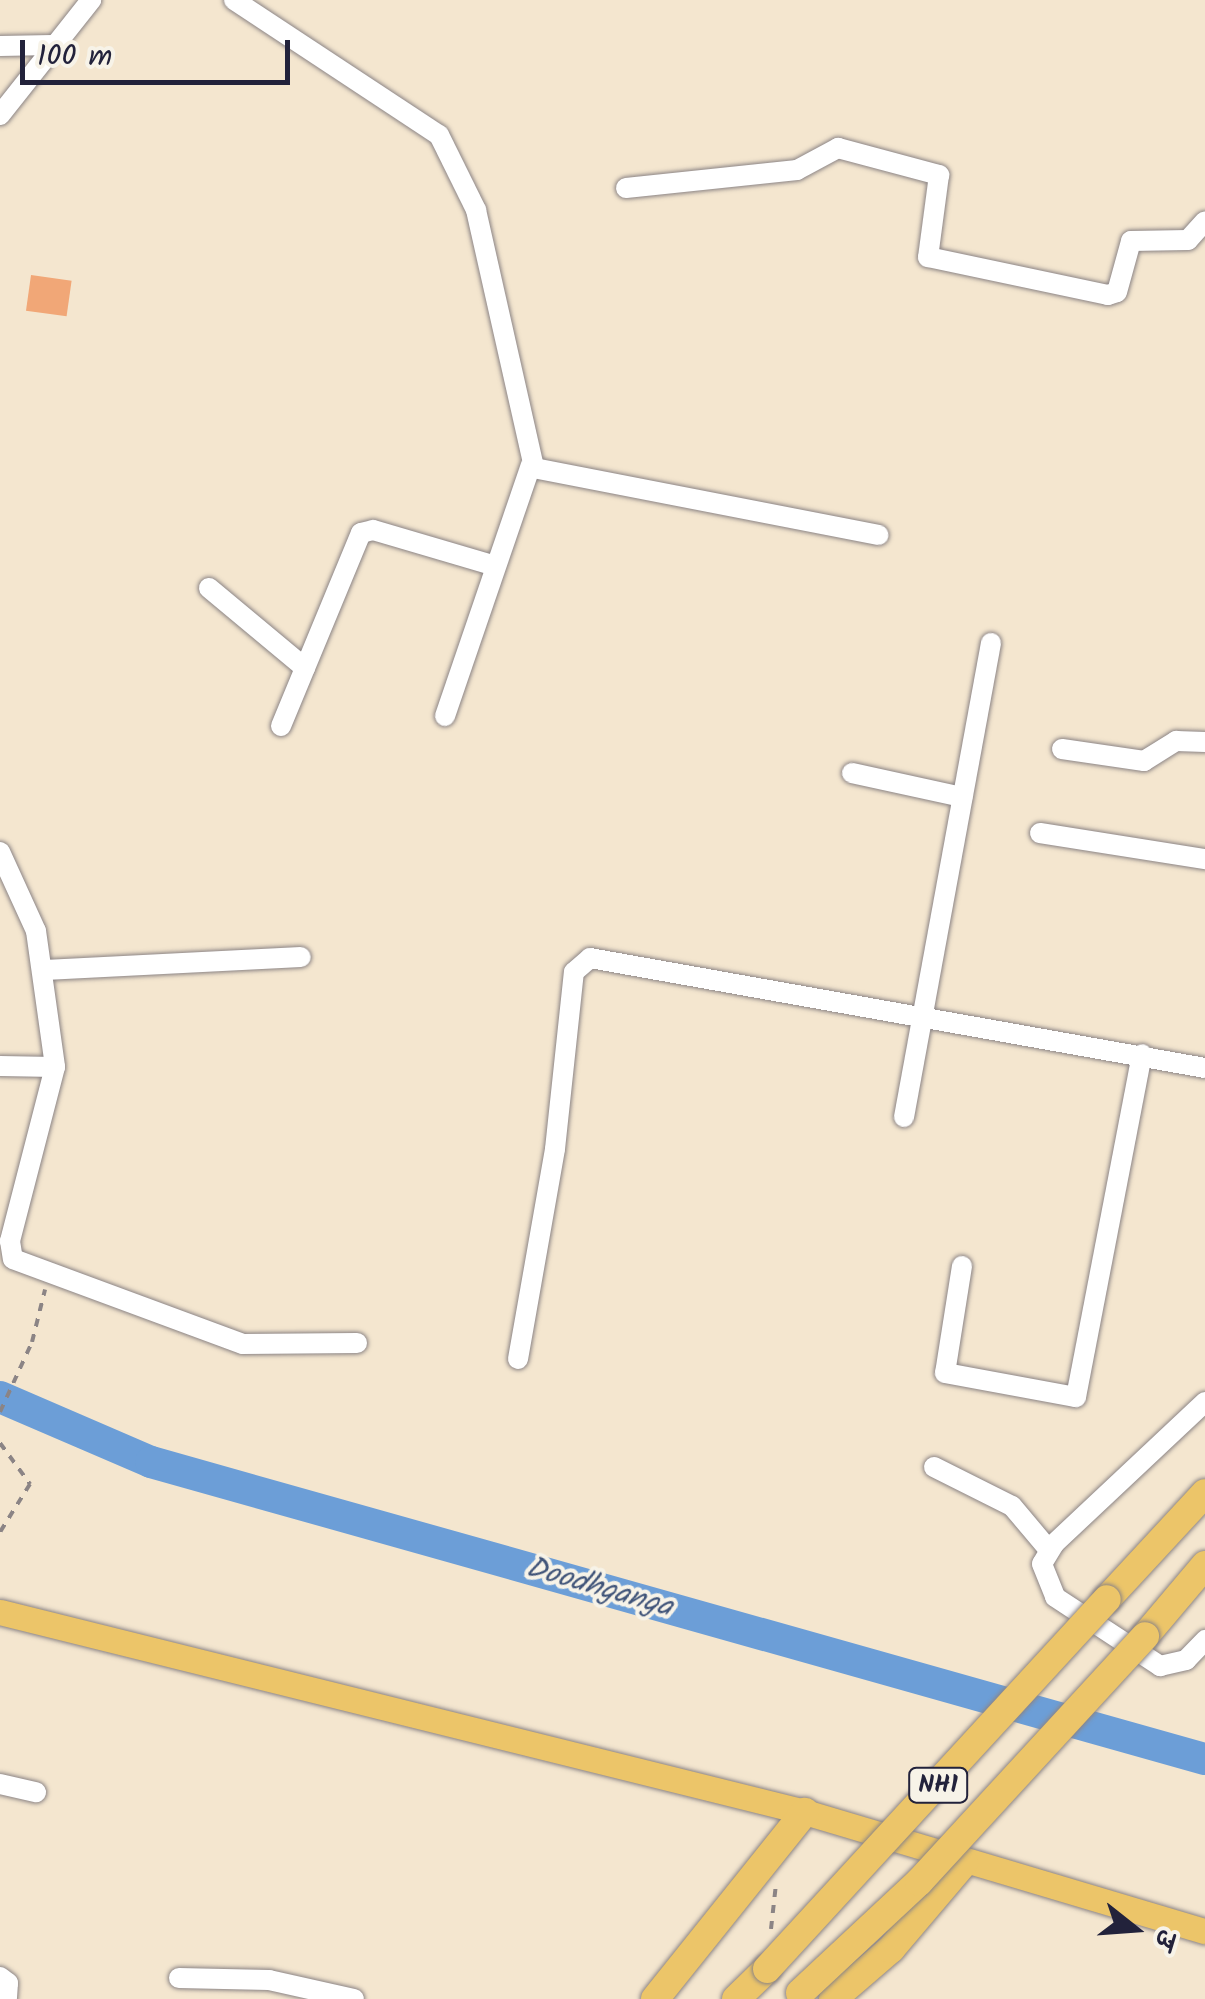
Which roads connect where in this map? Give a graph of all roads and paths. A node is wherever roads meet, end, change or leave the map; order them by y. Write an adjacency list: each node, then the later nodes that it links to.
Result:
1 (91, 0): 3 (street)
2 (234, 0): 8 (street)
3 (52, 45): 4 (street); 5 (street)
4 (0, 46)
5 (0, 115)
6 (626, 188): 7 (street)
7 (1205, 221)
8 (531, 465): 9 (street); 10 (street)
9 (880, 535)
10 (495, 566): 13 (street); 14 (street)
11 (208, 588): 13 (street)
12 (991, 643): 19 (street)
13 (305, 668): 15 (street)
14 (445, 716)
15 (280, 726)
16 (1205, 742): 17 (street)
17 (1062, 749)
18 (852, 773): 19 (street)
19 (962, 797): 25 (street)
20 (1040, 833): 22 (street)
21 (0, 852): 24 (street)
22 (1205, 859)
23 (301, 957): 24 (street)
24 (45, 970): 28 (street)
25 (924, 1015): 26 (street); 30 (street); 35 (street)
26 (1142, 1054): 29 (street); 32 (street)
27 (0, 1066): 28 (street)
28 (55, 1067): 31 (street)
29 (1205, 1068)
30 (904, 1117)
31 (10, 1264): 33 (street)
32 (962, 1266)
33 (49, 1276): 34 (street); 37 (path)
34 (357, 1343)
35 (518, 1359)
36 (1205, 1402): 42 (street)
37 (0, 1412)
38 (0, 1443): 41 (path)
39 (934, 1467): 42 (street)
40 (1205, 1493): 59 (highway, NH1, bridge)
41 (0, 1532)
42 (1049, 1550): 45 (street)
43 (1205, 1565): 55 (highway, NH1, bridge)
44 (0, 1612): 48 (main road)
45 (1205, 1640)
46 (0, 1784): 47 (street)
47 (36, 1792)
48 (805, 1812): 49 (main road); 58 (highway)
49 (964, 1863): 52 (main road); 60 (highway)
50 (778, 1875): 51 (path)
51 (771, 1932)
52 (1205, 1932)
53 (0, 1978): 56 (street)
54 (179, 1978): 57 (street)
55 (797, 1996)
56 (7, 1999)
57 (354, 1999)
58 (655, 1999)
59 (736, 1999)
60 (833, 1999)

